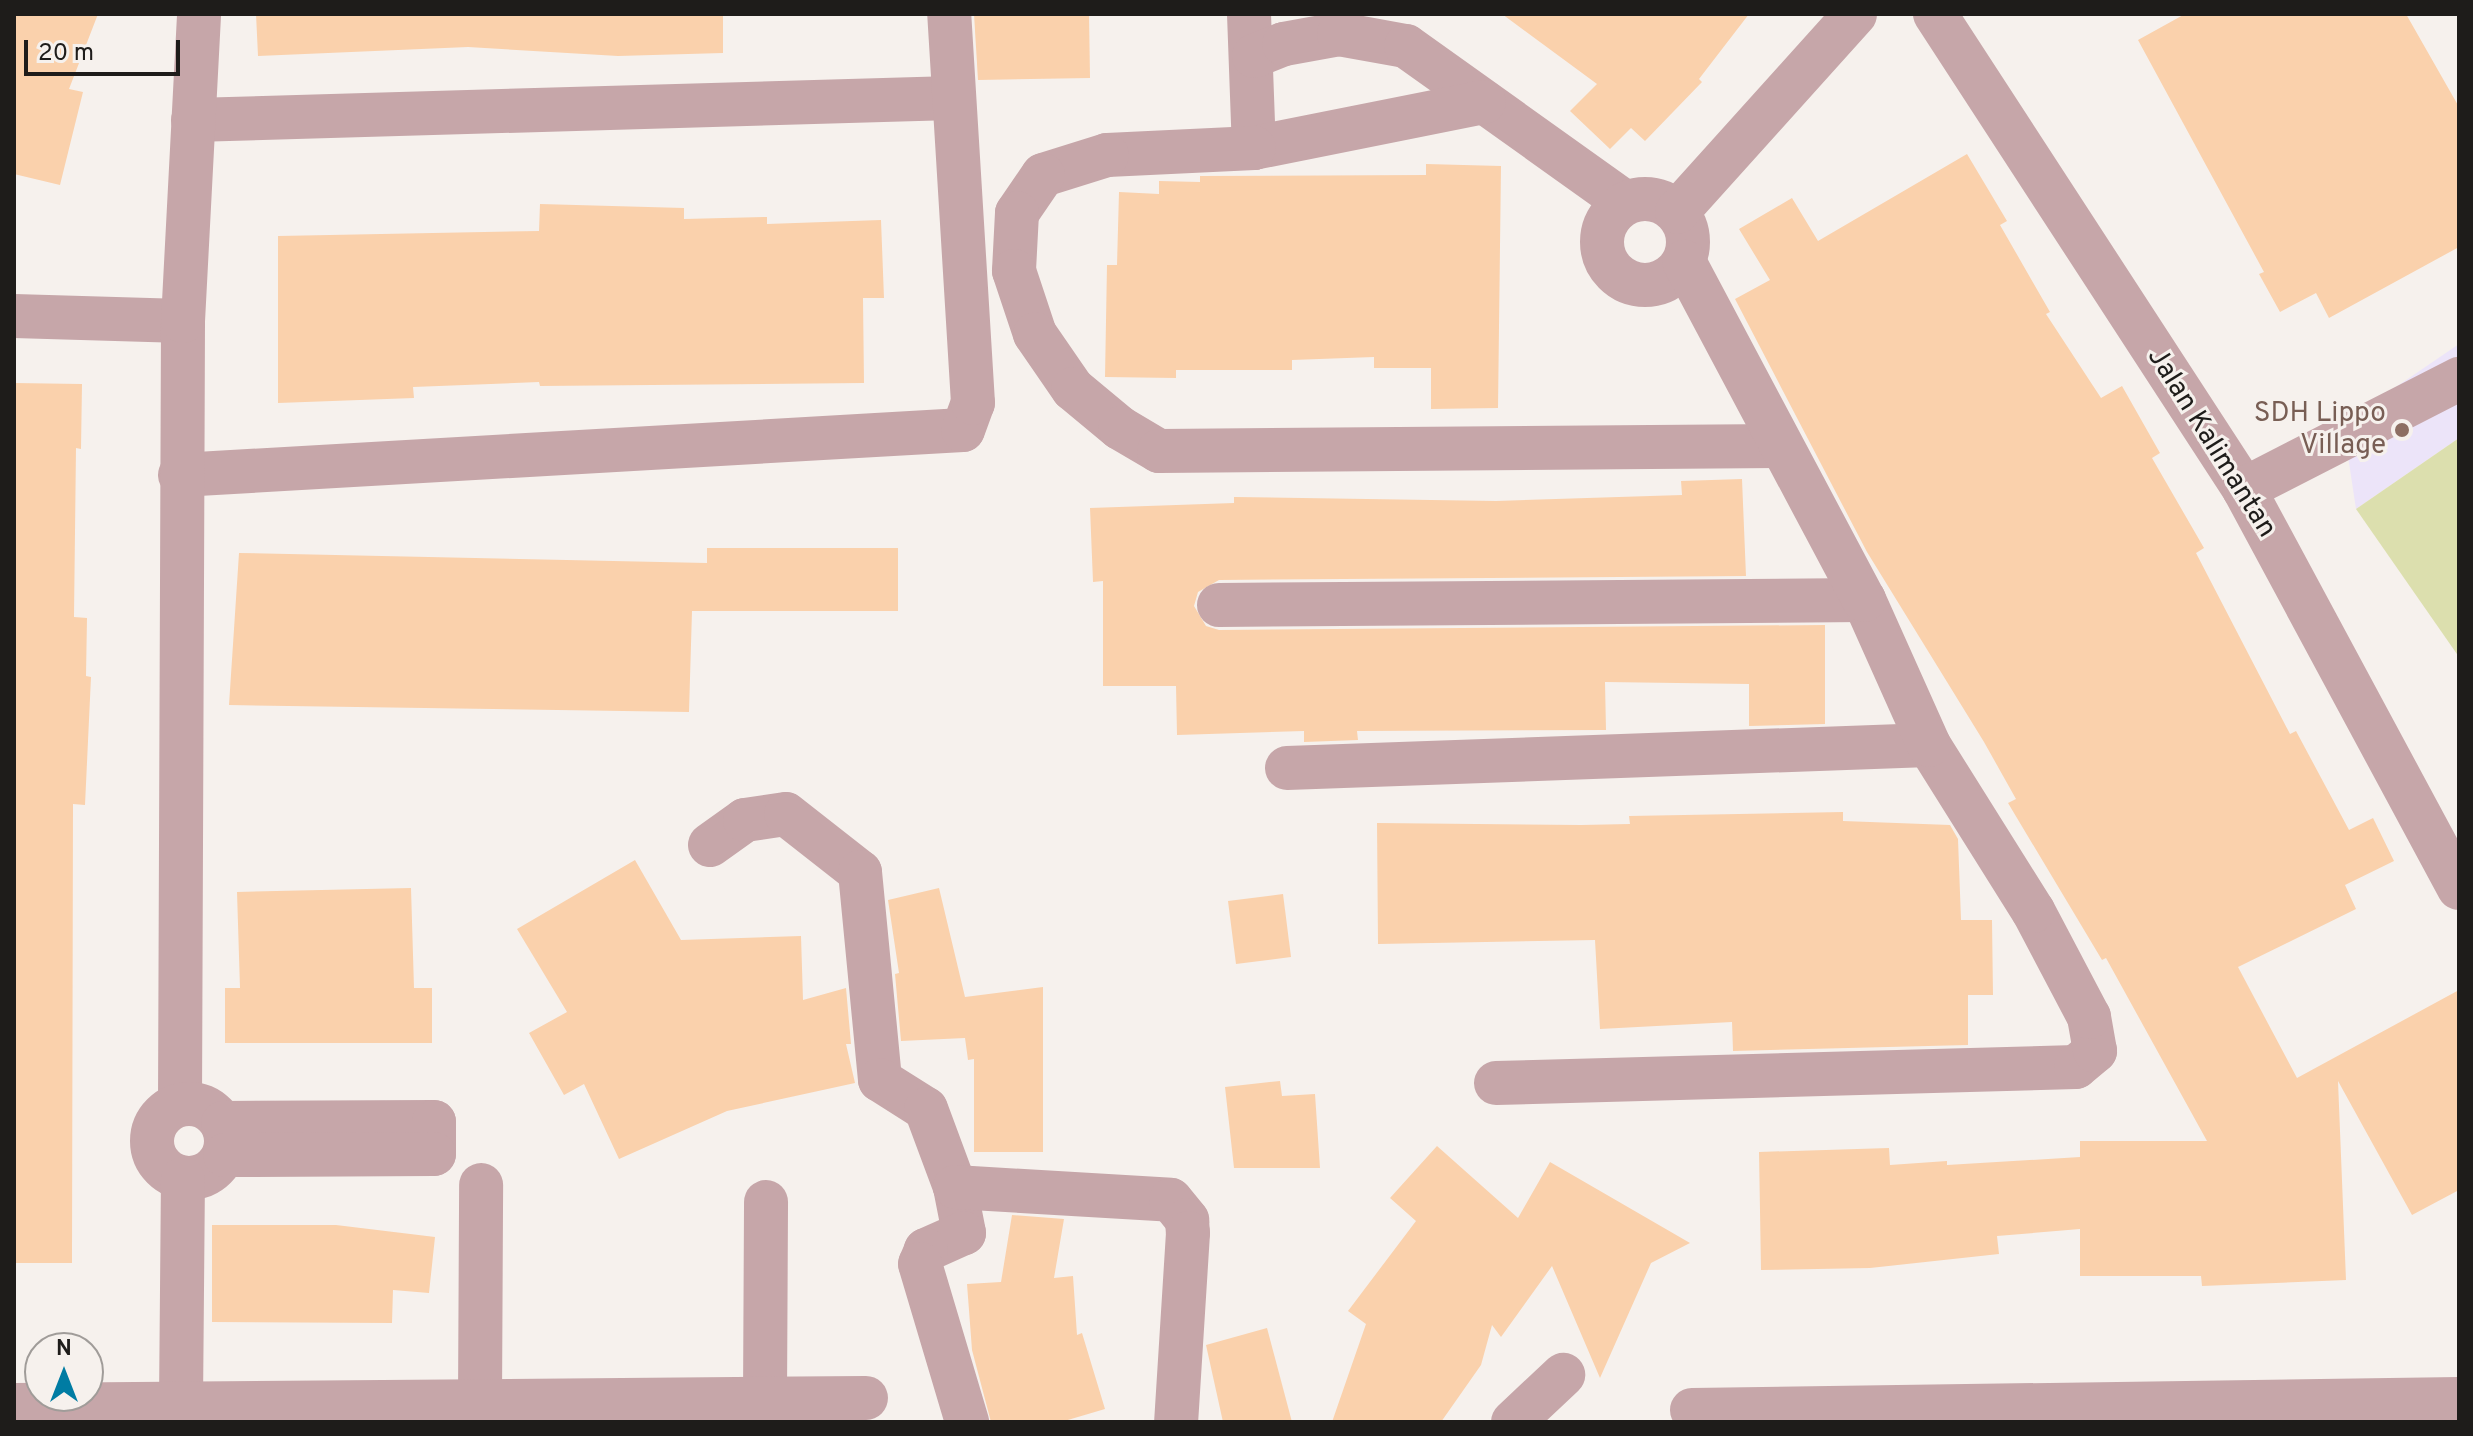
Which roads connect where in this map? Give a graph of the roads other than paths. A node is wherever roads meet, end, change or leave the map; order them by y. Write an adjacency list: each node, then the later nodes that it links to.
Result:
1 (199, 14): 8 (street)
2 (949, 14): 6 (street)
3 (1855, 14): 11 (street)
4 (1935, 14): 18 (street, Jalan Kalimantan)
5 (1251, 35): 7 (street); 9 (street)
6 (953, 98): 8 (street); 17 (street)
7 (1484, 102): 9 (street); 10 (street)
8 (193, 120): 14 (street)
9 (1254, 148): 16 (street)
10 (1626, 203): 11 (street); 12 (street)
11 (1677, 212): 12 (street)
12 (1684, 262): 16 (street)
13 (14, 316): 14 (street)
14 (183, 321): 17 (street)
15 (2459, 379): 18 (street)
16 (1778, 446): 19 (street)
17 (180, 475): 26 (street)
18 (2244, 489): 24 (street, Jalan Kalimantan)
19 (1864, 600): 20 (street); 21 (street)
20 (1219, 605)
21 (1929, 745): 22 (street); 25 (street)
22 (1287, 768)
23 (710, 845): 29 (street)
24 (2459, 888)
25 (1496, 1083)
26 (180, 1104): 27 (street); 27 (street)
27 (183, 1179): 36 (street)
28 (481, 1185): 35 (street)
29 (955, 1187): 39 (street); 40 (street)
30 (766, 1202): 33 (street)
31 (1563, 1375): 41 (street)
32 (866, 1398): 33 (street)
33 (765, 1399): 35 (street)
34 (2459, 1399): 38 (street)
35 (480, 1401): 36 (street)
36 (181, 1404): 37 (street)
37 (14, 1405)
38 (1692, 1410)
39 (967, 1422)
40 (1176, 1422)
41 (1513, 1422)

